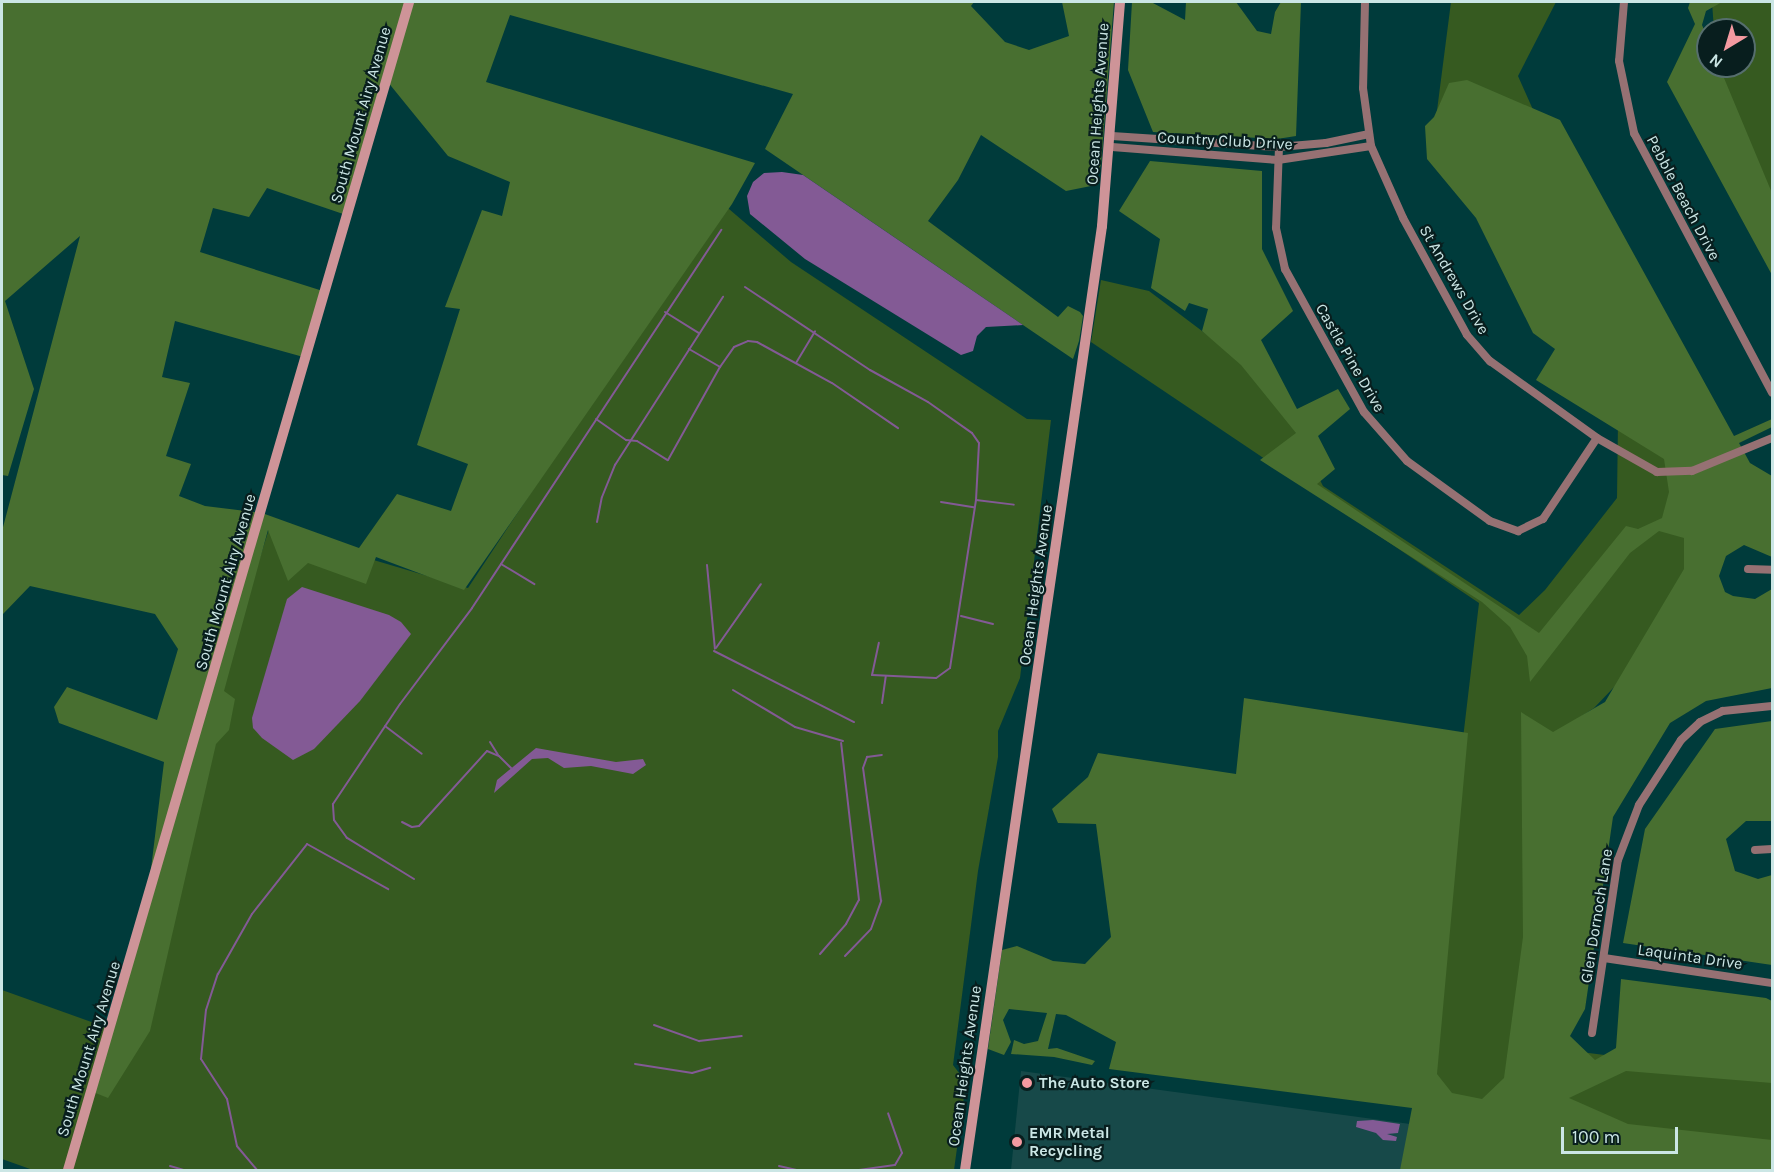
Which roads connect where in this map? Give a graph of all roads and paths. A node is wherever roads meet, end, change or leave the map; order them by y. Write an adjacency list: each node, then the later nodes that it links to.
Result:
1 (409, 2): 21 (street, South Mount Airy Avenue)
2 (1120, 2): 6 (street, Ocean Heights Avenue)
3 (1365, 2): 5 (street, St Andrews Drive)
4 (1624, 2): 10 (street, Pebble Beach Drive)
5 (1369, 134): 7 (street, St Andrews Drive); 8 (street, Country Club Drive)
6 (1112, 142): 8 (street, Country Club Drive); 9 (street, Country Club Drive); 22 (street, Ocean Heights Avenue)
7 (1371, 146): 9 (street, Country Club Drive); 11 (street, St Andrews Drive)
8 (1279, 147): 9 (street, Castle Pine Drive)
9 (1278, 160): 11 (street, Castle Pine Drive)
10 (1773, 393)
11 (1597, 438): 12 (street, St Andrews Drive)
12 (1773, 438)
13 (1748, 569): 14 (street)
14 (1773, 570)
15 (1773, 706): 18 (street, Glen Dornoch Lane)
16 (1773, 849): 17 (street)
17 (1755, 850)
18 (1604, 958): 19 (street, Laquinta Drive); 20 (street, Glen Dornoch Lane)
19 (1773, 983)
20 (1592, 1033)
21 (68, 1170)
22 (965, 1170)

